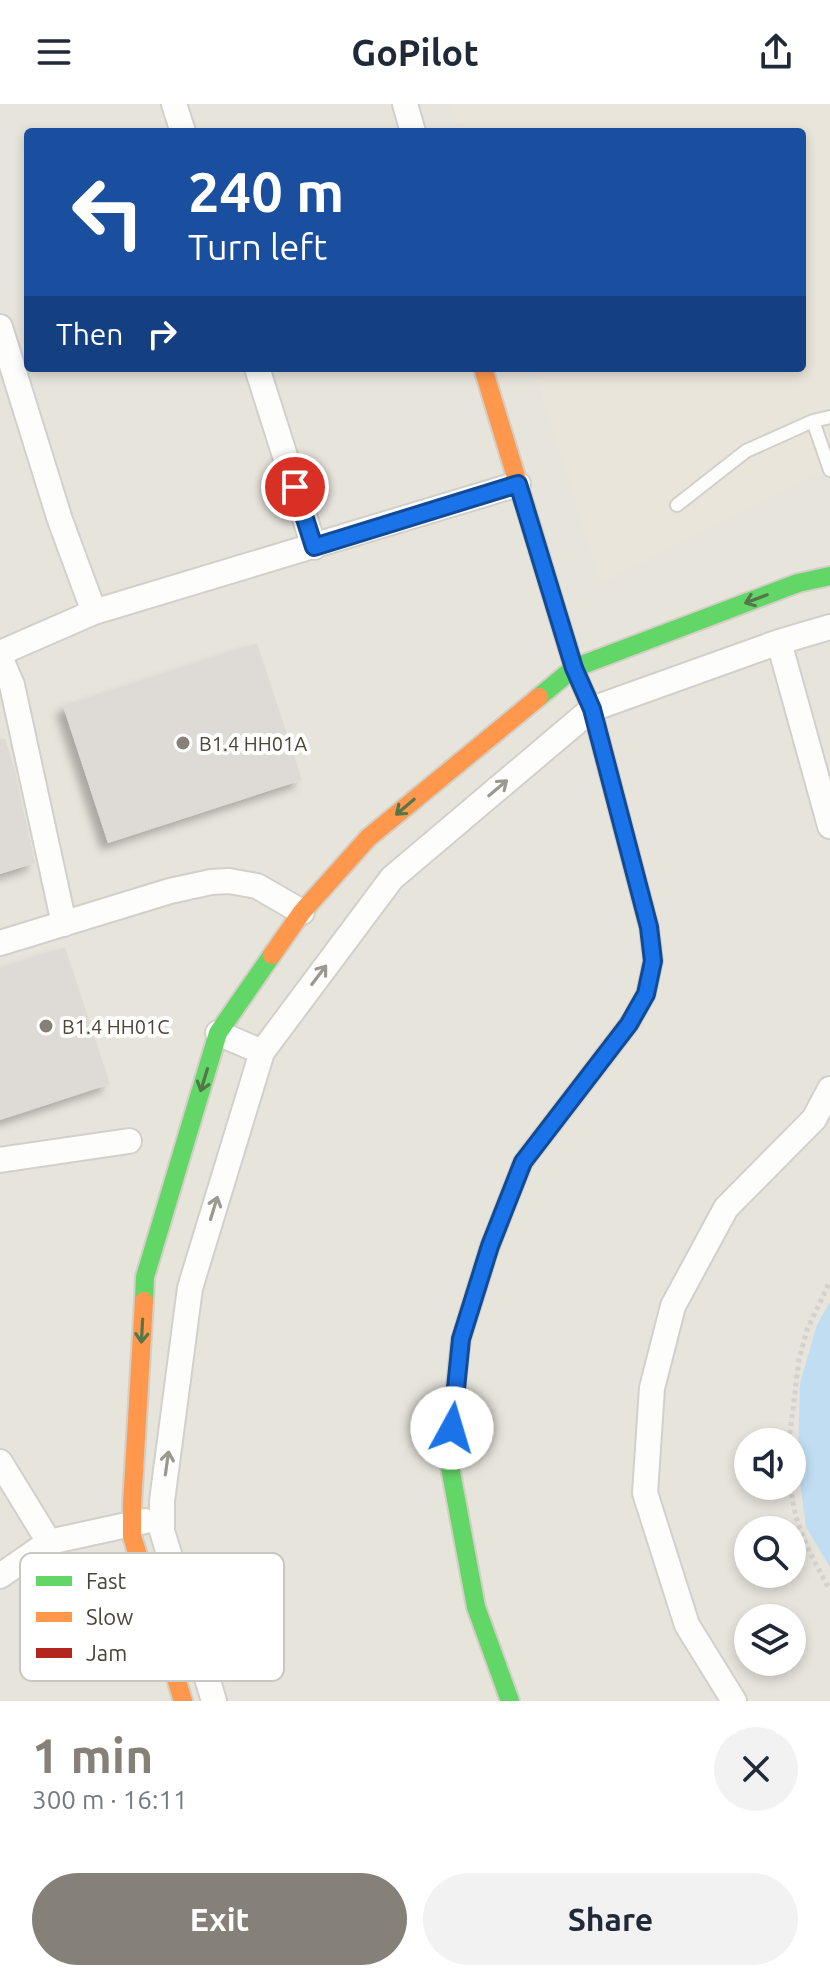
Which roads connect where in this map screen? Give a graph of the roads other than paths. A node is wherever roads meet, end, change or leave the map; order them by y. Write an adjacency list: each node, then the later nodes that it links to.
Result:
1 (174, 104): 3 (street)
2 (405, 104): 4 (street)
3 (182, 128)
4 (412, 128)
5 (0, 327): 15 (street)
6 (258, 372): 13 (street)
7 (484, 372): 11 (street)
8 (830, 417): 9 (lane)
9 (813, 421): 10 (lane); 12 (lane)
10 (830, 470)
11 (518, 484): 13 (street); 19 (street)
12 (677, 505)
13 (314, 547): 15 (street)
14 (830, 576): 19 (street, one-way to 19)
15 (94, 612): 18 (street)
16 (830, 627): 17 (street)
17 (779, 642): 20 (street); 21 (street)
18 (0, 655): 23 (street)
19 (574, 668): 20 (street); 22 (street, one-way to 22)
20 (592, 709): 26 (street, one-way to 20); 43 (street)
21 (828, 810)
22 (302, 912): 23 (street); 25 (street)
23 (64, 924): 24 (street)
24 (0, 943)
25 (218, 1033): 26 (street); 32 (street, one-way to 32)
26 (262, 1052): 31 (street, one-way to 26)
27 (830, 1089): 44 (street)
28 (129, 1141): 29 (street)
29 (0, 1160)
30 (0, 1462): 33 (street)
31 (162, 1517): 32 (street); 36 (street)
32 (132, 1523): 33 (street); 35 (street)
33 (49, 1542): 34 (street)
34 (33, 1553)
35 (137, 1553)
36 (169, 1553)
37 (20, 1562): 38 (street)
38 (0, 1576)
39 (177, 1681): 41 (street)
40 (208, 1681): 42 (street)
41 (183, 1701)
42 (214, 1701)
43 (510, 1701)
44 (734, 1701)

